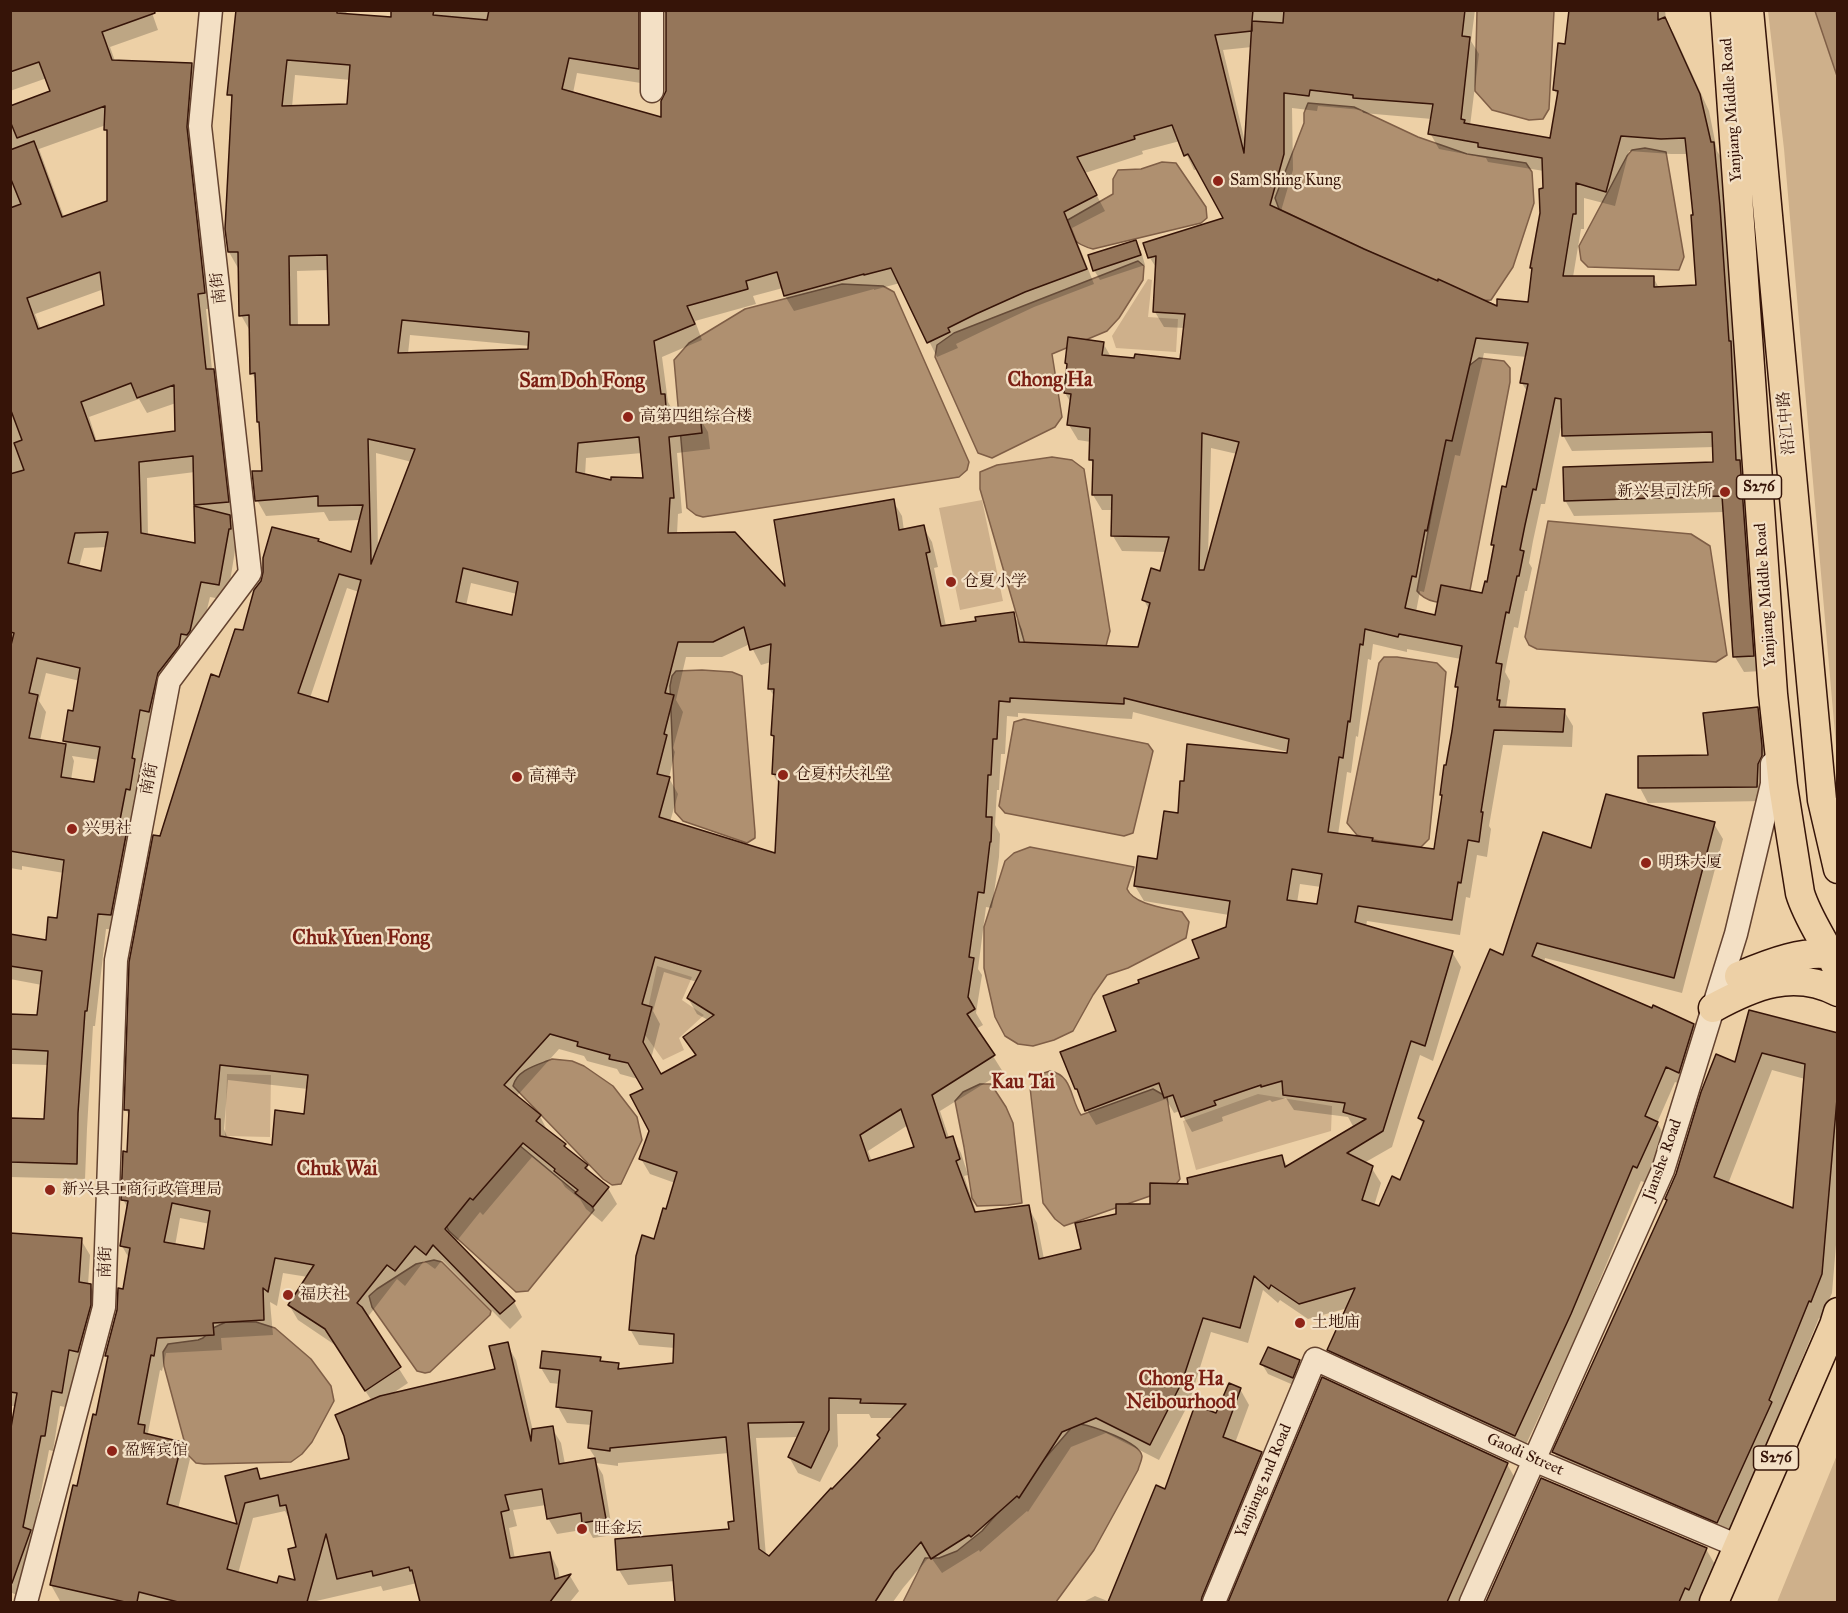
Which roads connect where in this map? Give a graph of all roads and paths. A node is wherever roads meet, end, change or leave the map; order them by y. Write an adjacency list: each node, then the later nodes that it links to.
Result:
1 (211, 10): 16 (street, 南街)
2 (652, 10): 5 (street)
3 (1725, 10): 6 (main road, Yanjiang Middle Road / S276)
4 (1749, 10): 7 (main road, 沿江中路 / S276)
5 (652, 91)
6 (1773, 694): 8 (main road, Yanjiang Middle Road / S276); 10 (street, Jianshe Road)
7 (1838, 869)
8 (1835, 961): 10 (main road)
9 (1838, 992): 10 (main road)
10 (1717, 995): 14 (street, Jianshe Road)
11 (1838, 1312): 15 (main road, S276)
12 (1315, 1359): 14 (street, Gaodi Street); 17 (street, Yanjiang 2nd Road)
13 (1838, 1366): 20 (main road, S276)
14 (1534, 1460): 15 (street, Gaodi Street); 18 (street, Jianshe Road)
15 (1738, 1546): 19 (main road, S276)
16 (26, 1602)
17 (1214, 1602)
18 (1471, 1602)
19 (1714, 1602)
20 (1734, 1602)

